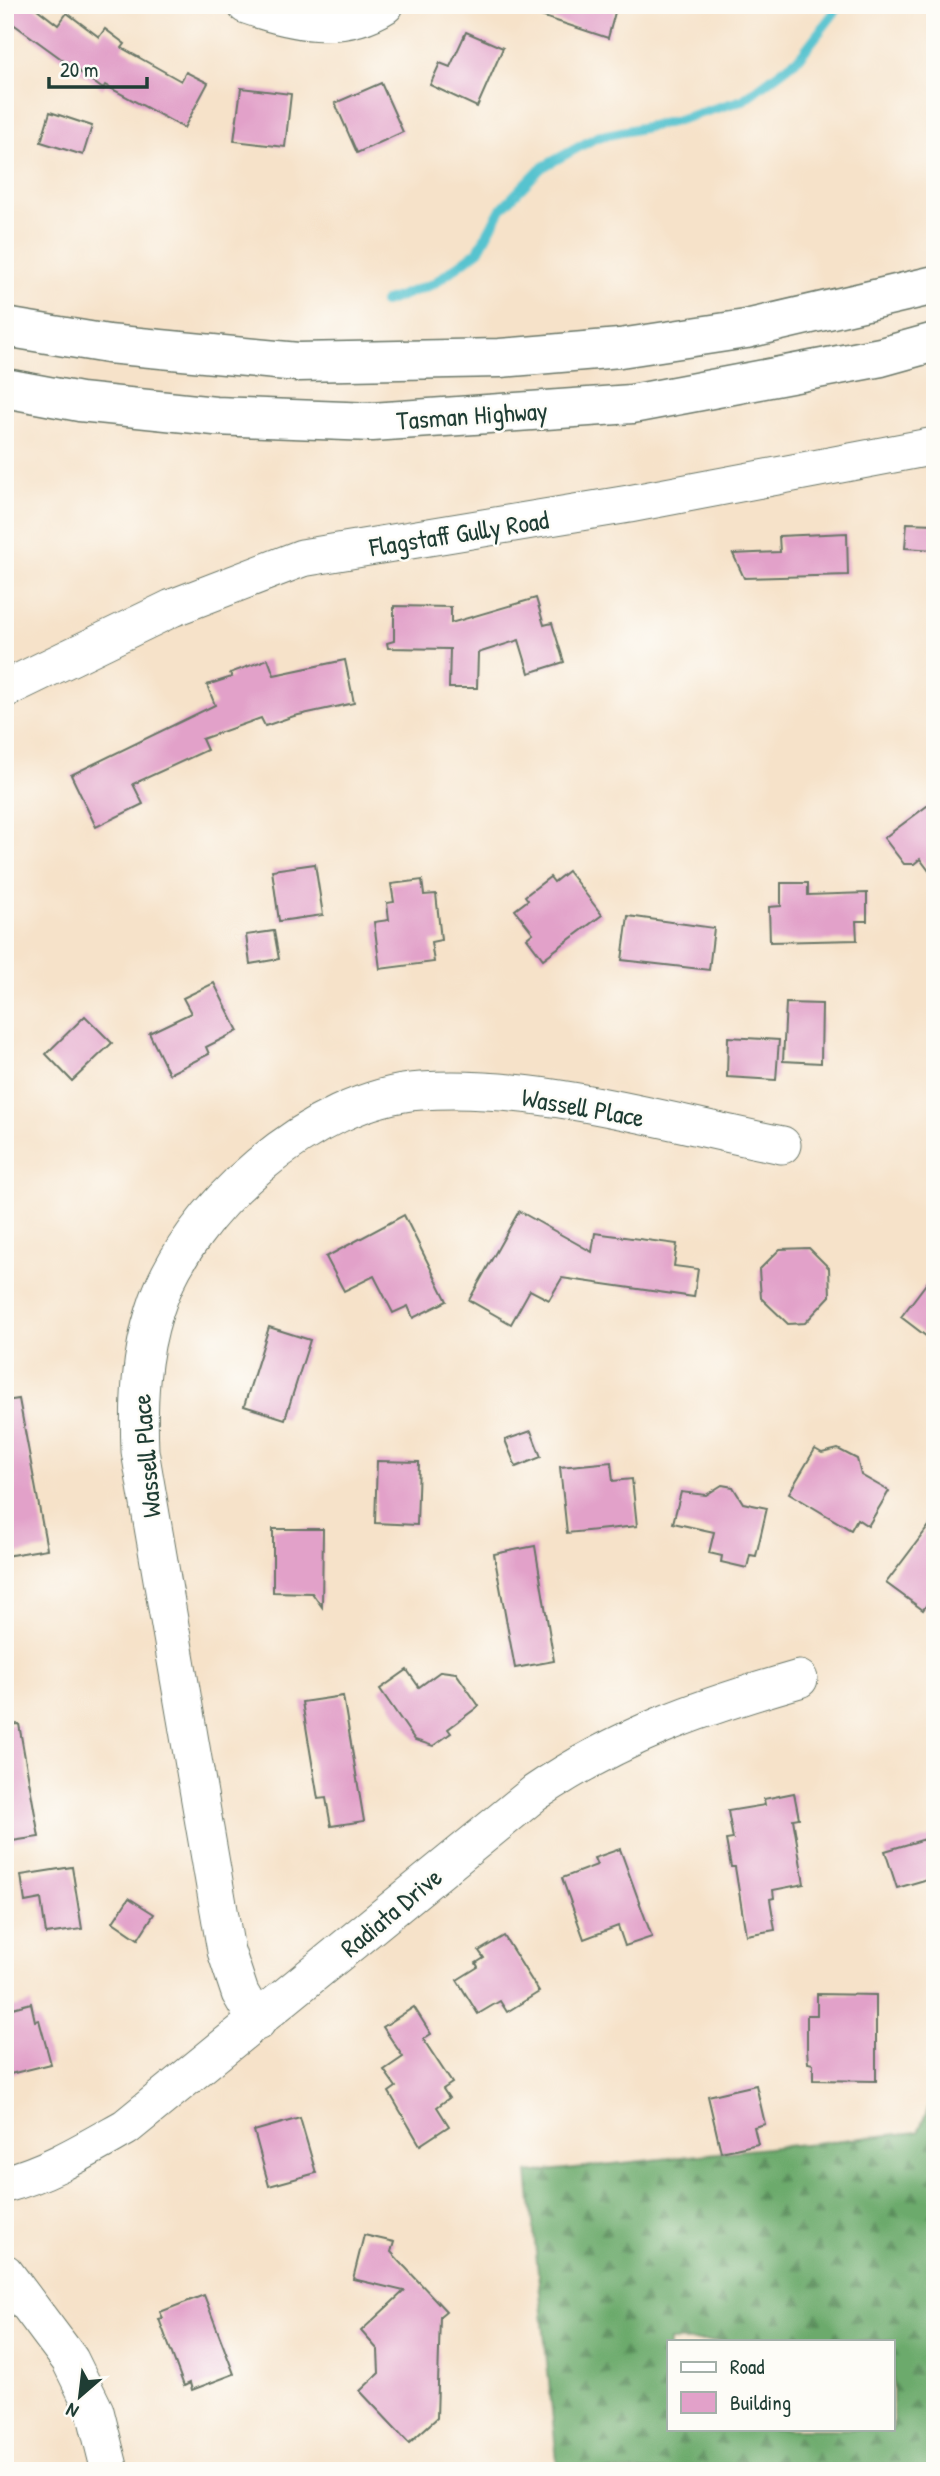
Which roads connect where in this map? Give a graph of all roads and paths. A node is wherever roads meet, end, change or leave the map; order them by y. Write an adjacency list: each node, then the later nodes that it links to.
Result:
1 (246, 5): 2 (street)
2 (385, 5)
3 (935, 285): 4 (highway)
4 (5, 327)
5 (935, 342): 6 (highway, Tasman Highway)
6 (5, 388)
7 (935, 446): 8 (street, Flagstaff Gully Road)
8 (5, 690)
9 (782, 1145): 11 (street, Wassell Place)
10 (799, 1679): 11 (street, Radiata Drive)
11 (257, 2022): 12 (street, Radiata Drive)
12 (5, 2184)
13 (5, 2273): 14 (street)
14 (110, 2471)

